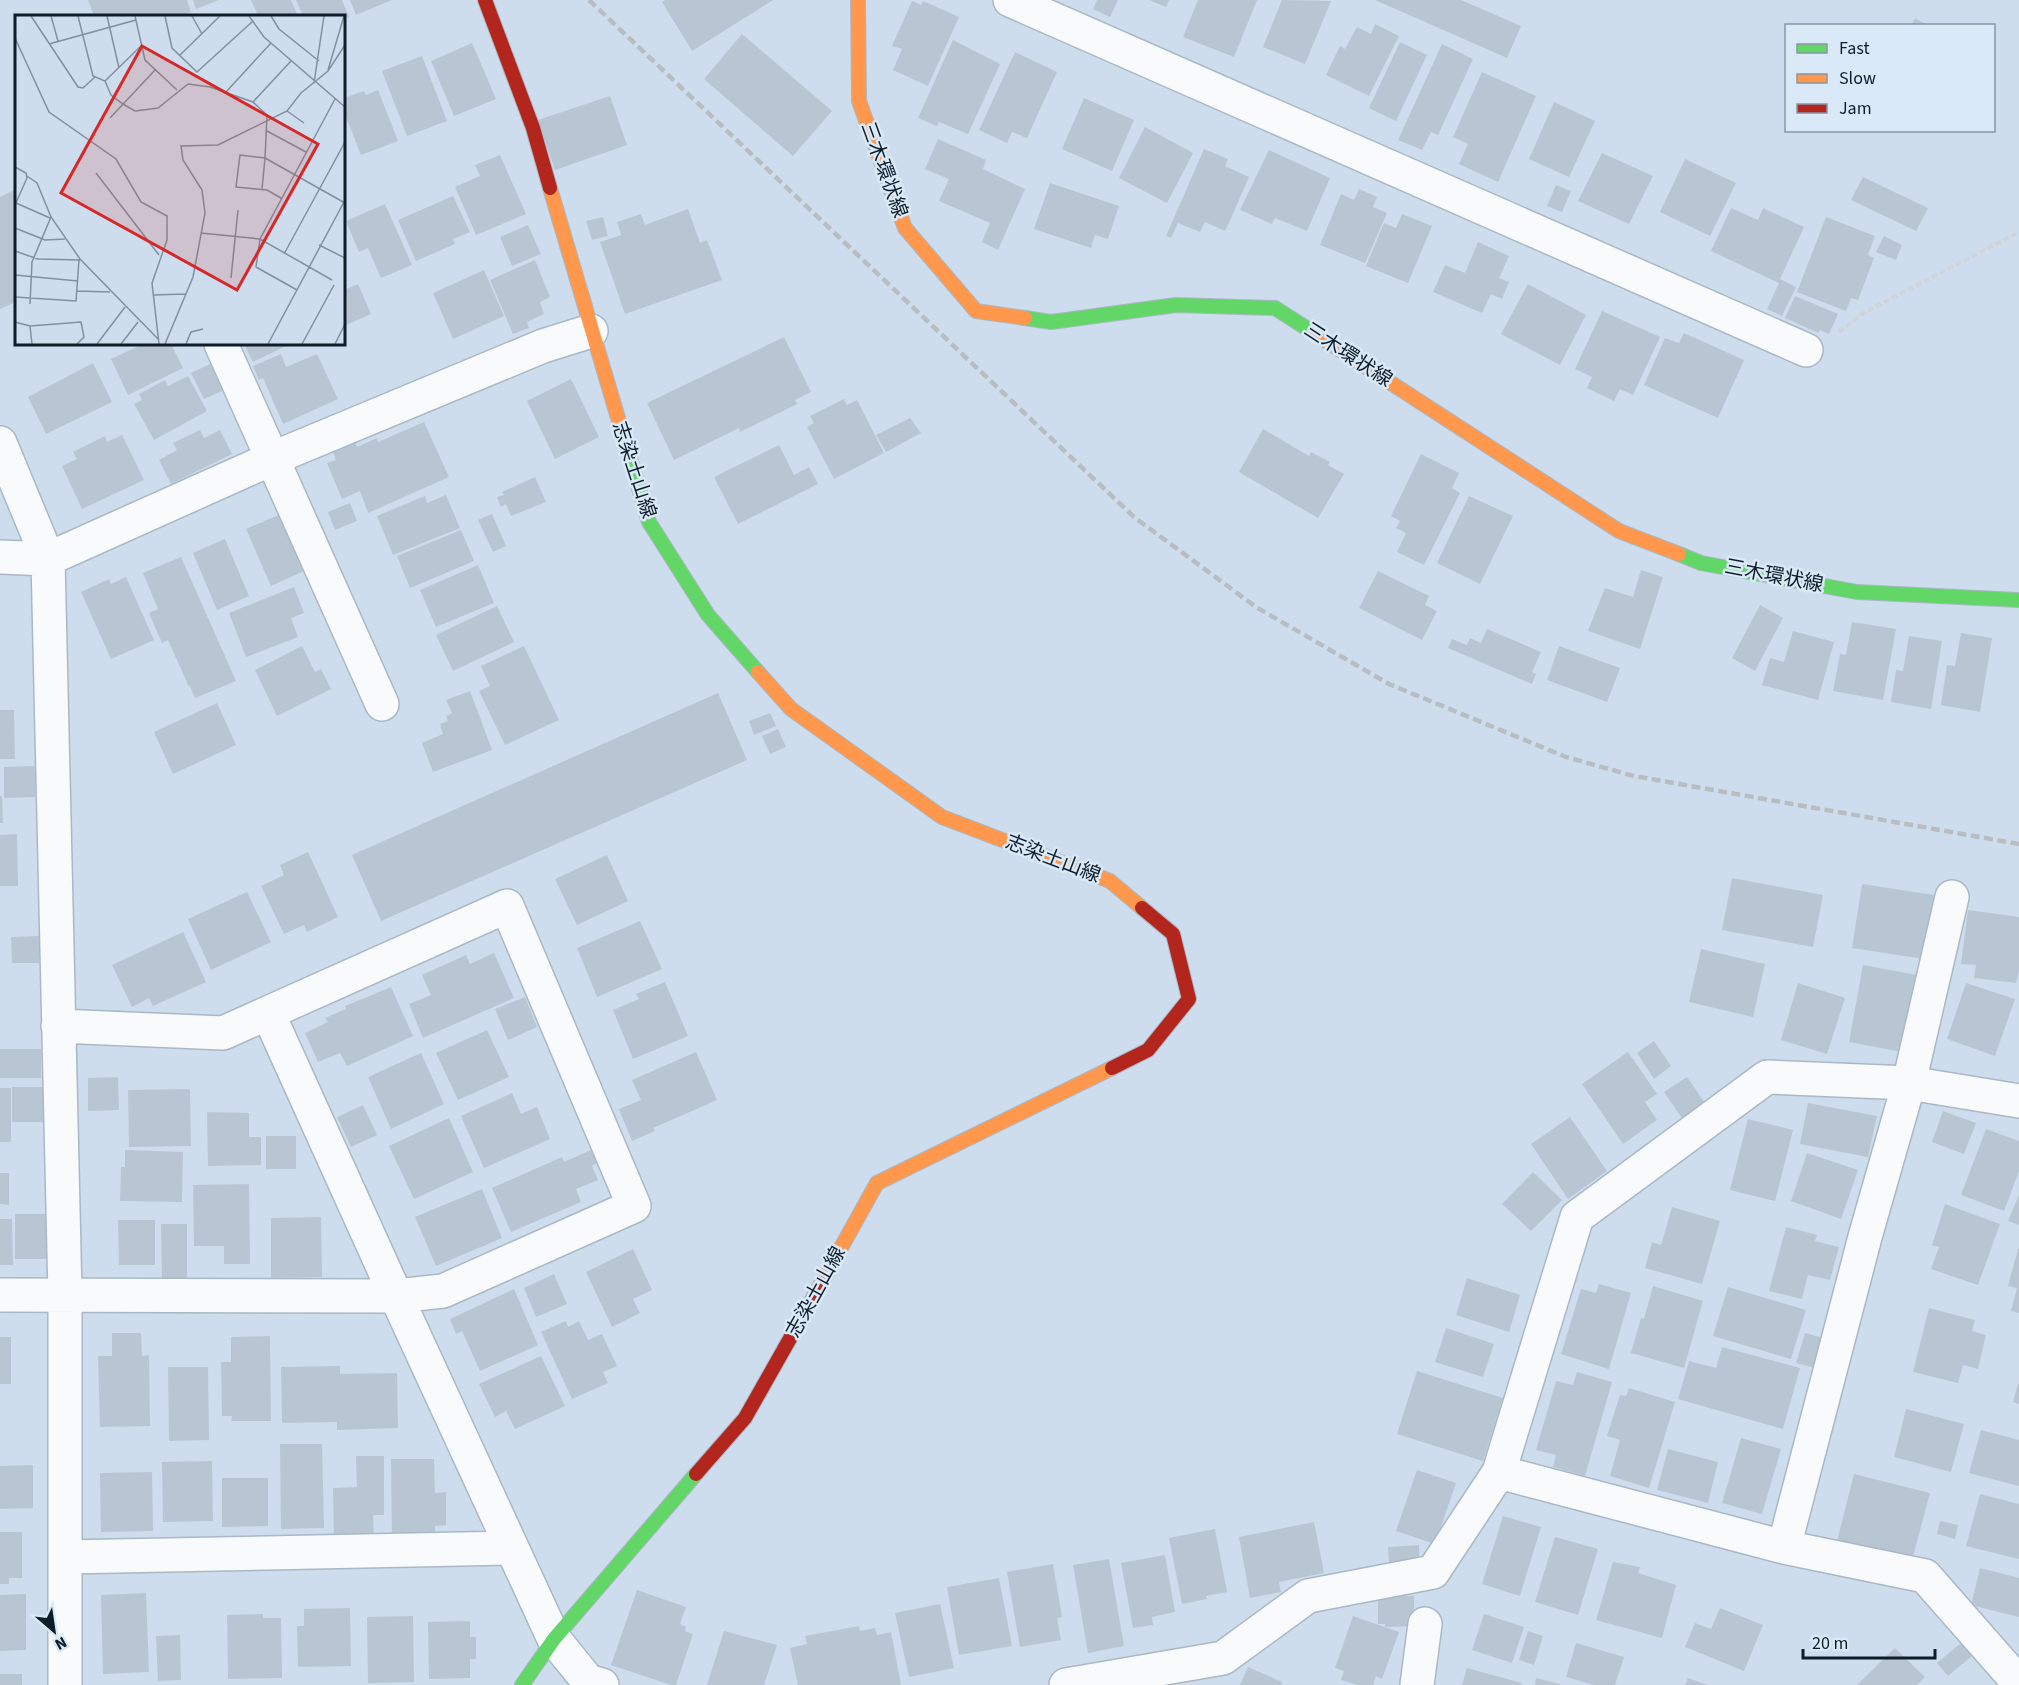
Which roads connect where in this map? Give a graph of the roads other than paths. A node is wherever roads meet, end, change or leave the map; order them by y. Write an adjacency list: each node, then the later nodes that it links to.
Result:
1 (485, 0): 4 (main road, 志染土山線)
2 (858, 0): 11 (main road, 三木環状線)
3 (1010, 0): 6 (street)
4 (591, 331): 8 (street); 26 (main road, 志染土山線)
5 (221, 345): 8 (street)
6 (1806, 350)
7 (0, 443): 10 (street)
8 (271, 459): 10 (street); 12 (street)
9 (0, 557): 10 (street)
10 (48, 559): 15 (street)
11 (2019, 600)
12 (382, 704)
13 (1952, 897): 16 (street)
14 (268, 1013): 15 (street); 20 (street); 20 (street)
15 (58, 1026): 19 (street)
16 (1909, 1083): 17 (street); 21 (street); 22 (street)
17 (2019, 1101)
18 (0, 1295): 19 (street)
19 (64, 1295): 20 (street); 24 (street)
20 (396, 1296): 23 (street)
21 (1499, 1472): 22 (street); 31 (street)
22 (1784, 1547): 27 (street)
23 (512, 1548): 24 (street); 26 (street)
24 (64, 1557): 28 (street)
25 (1425, 1624): 32 (street)
26 (554, 1639): 29 (main road, 志染土山線); 30 (street)
27 (2019, 1683)
28 (65, 1685)
29 (522, 1685)
30 (602, 1685)
31 (1066, 1685)
32 (1417, 1685)

